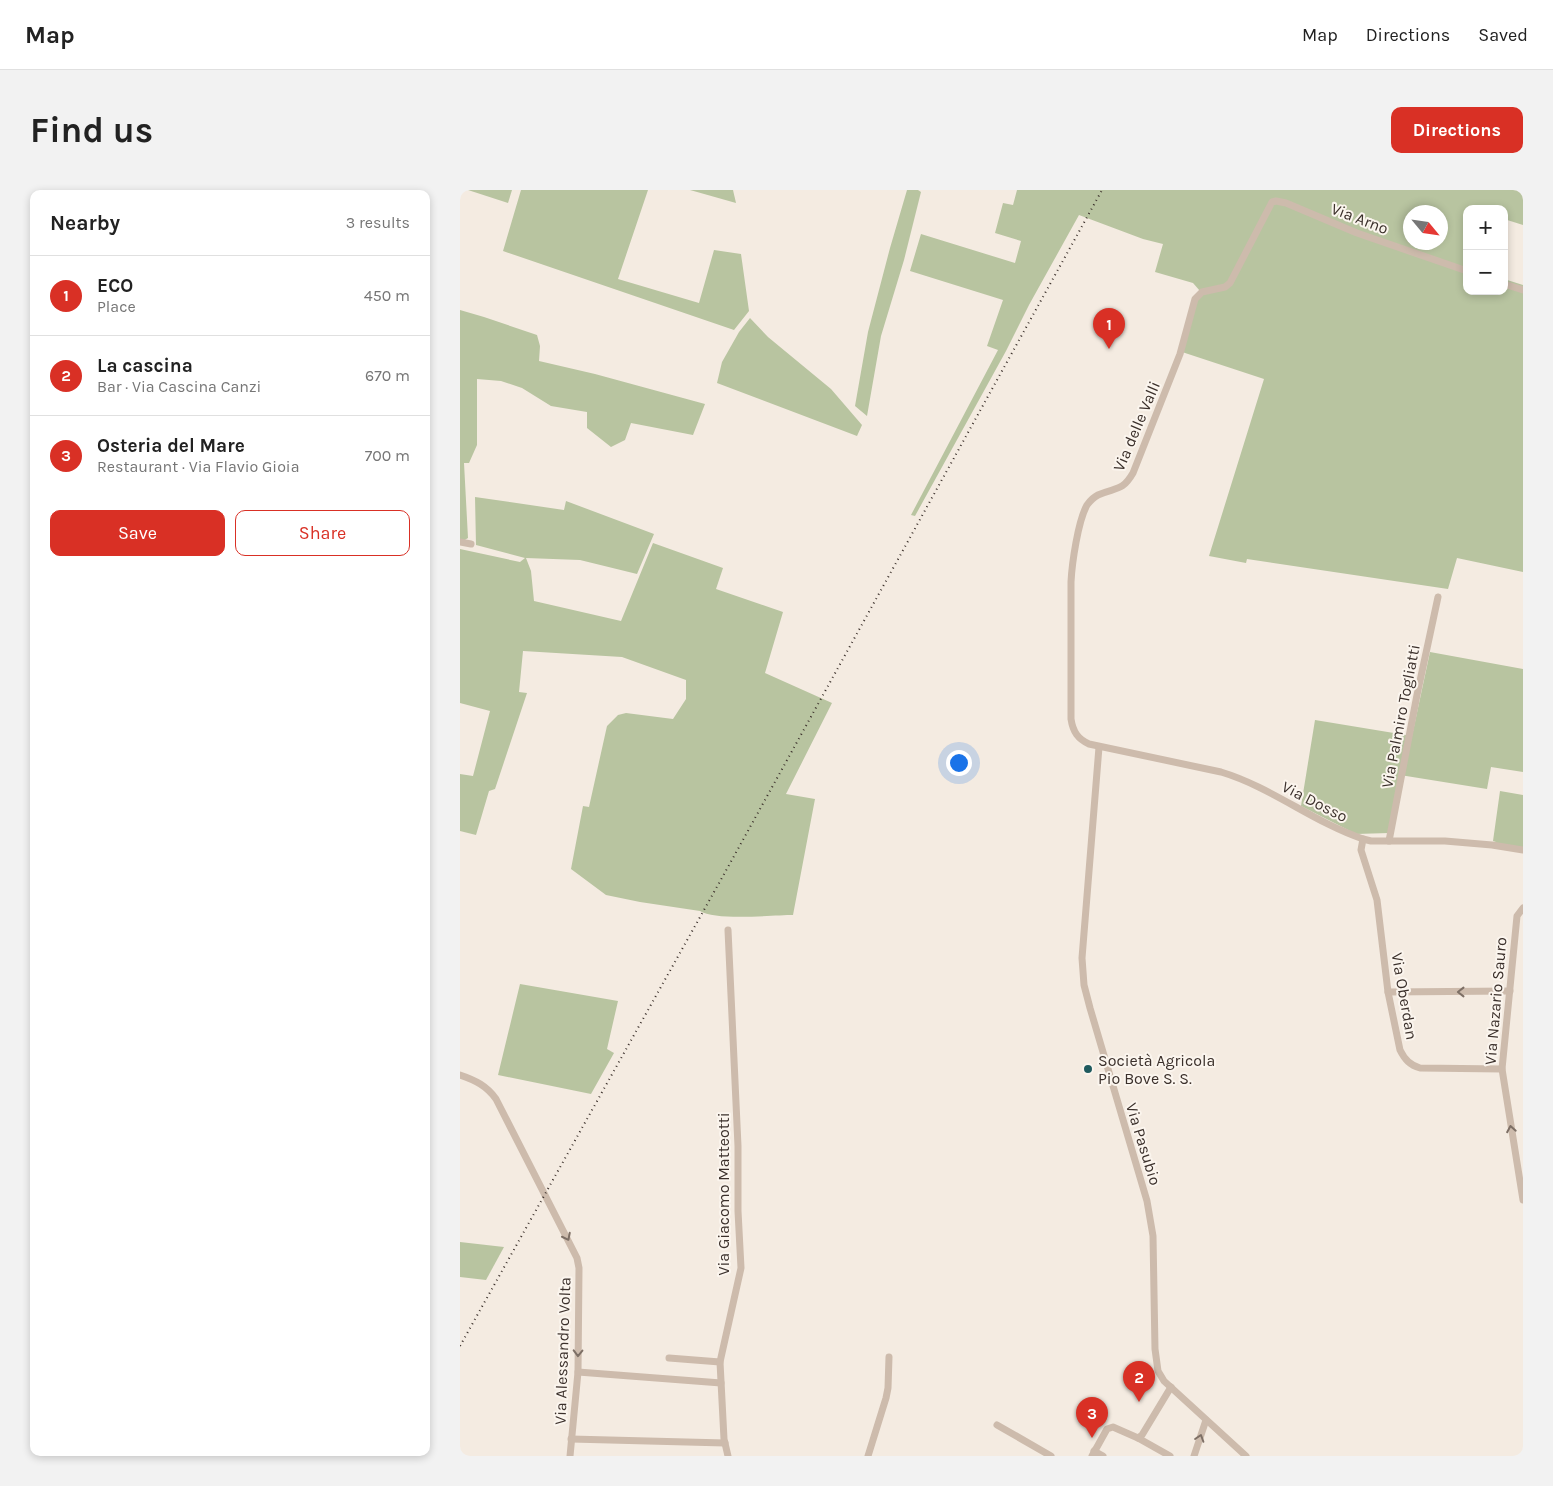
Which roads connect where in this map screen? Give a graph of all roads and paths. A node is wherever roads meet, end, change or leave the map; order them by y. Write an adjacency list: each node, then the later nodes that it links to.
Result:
1 (1272, 202): 2 (street, Via Arno); 8 (street, Via delle Valli)
2 (1463, 270)
3 (1508, 285): 4 (street)
4 (1523, 290)
5 (460, 542): 6 (street)
6 (471, 544)
7 (1438, 598): 10 (street, Via Palmiro Togliatti)
8 (1099, 747): 9 (street, Via Dosso); 26 (street, Via Pasubio)
9 (1363, 839): 10 (street, Via Dosso); 14 (street, Via Oberdan)
10 (1389, 841): 11 (street, Via Dosso)
11 (1523, 850)
12 (1523, 908): 15 (street, Via Nazario Sauro)
13 (728, 930): 23 (street, Via Giacomo Matteotti)
14 (1388, 992): 15 (street, one-way to 14); 16 (street, Via Oberdan)
15 (1510, 992): 16 (street, Via Nazario Sauro)
16 (1502, 1070): 18 (street, Via Nazario Sauro, one-way to 16)
17 (460, 1075): 24 (street, Via Alessandro Volta, one-way to 24)
18 (1521, 1176): 19 (street, Via Nazario Sauro)
19 (1522, 1188): 20 (street, Via Nazario Sauro)
20 (1523, 1200)
21 (889, 1357): 35 (street)
22 (669, 1358): 23 (street)
23 (720, 1362): 25 (street, Via Giacomo Matteotti)
24 (578, 1372): 25 (street); 30 (street, Via Alessandro Volta)
25 (721, 1383): 31 (street, Via Giacomo Matteotti)
26 (1171, 1388): 27 (street, Via Pasubio); 29 (street)
27 (1206, 1420): 39 (street, one-way to 27); 40 (street, Via Pasubio)
28 (997, 1425): 36 (street)
29 (1138, 1438): 32 (street); 38 (street)
30 (571, 1439): 31 (street); 33 (street, Via Alessandro Volta)
31 (725, 1443): 34 (street, Via Giacomo Matteotti)
32 (1093, 1454): 37 (street)
33 (570, 1456)
34 (728, 1456)
35 (868, 1456)
36 (1052, 1456)
37 (1103, 1456)
38 (1170, 1456)
39 (1194, 1456)
40 (1246, 1456)

